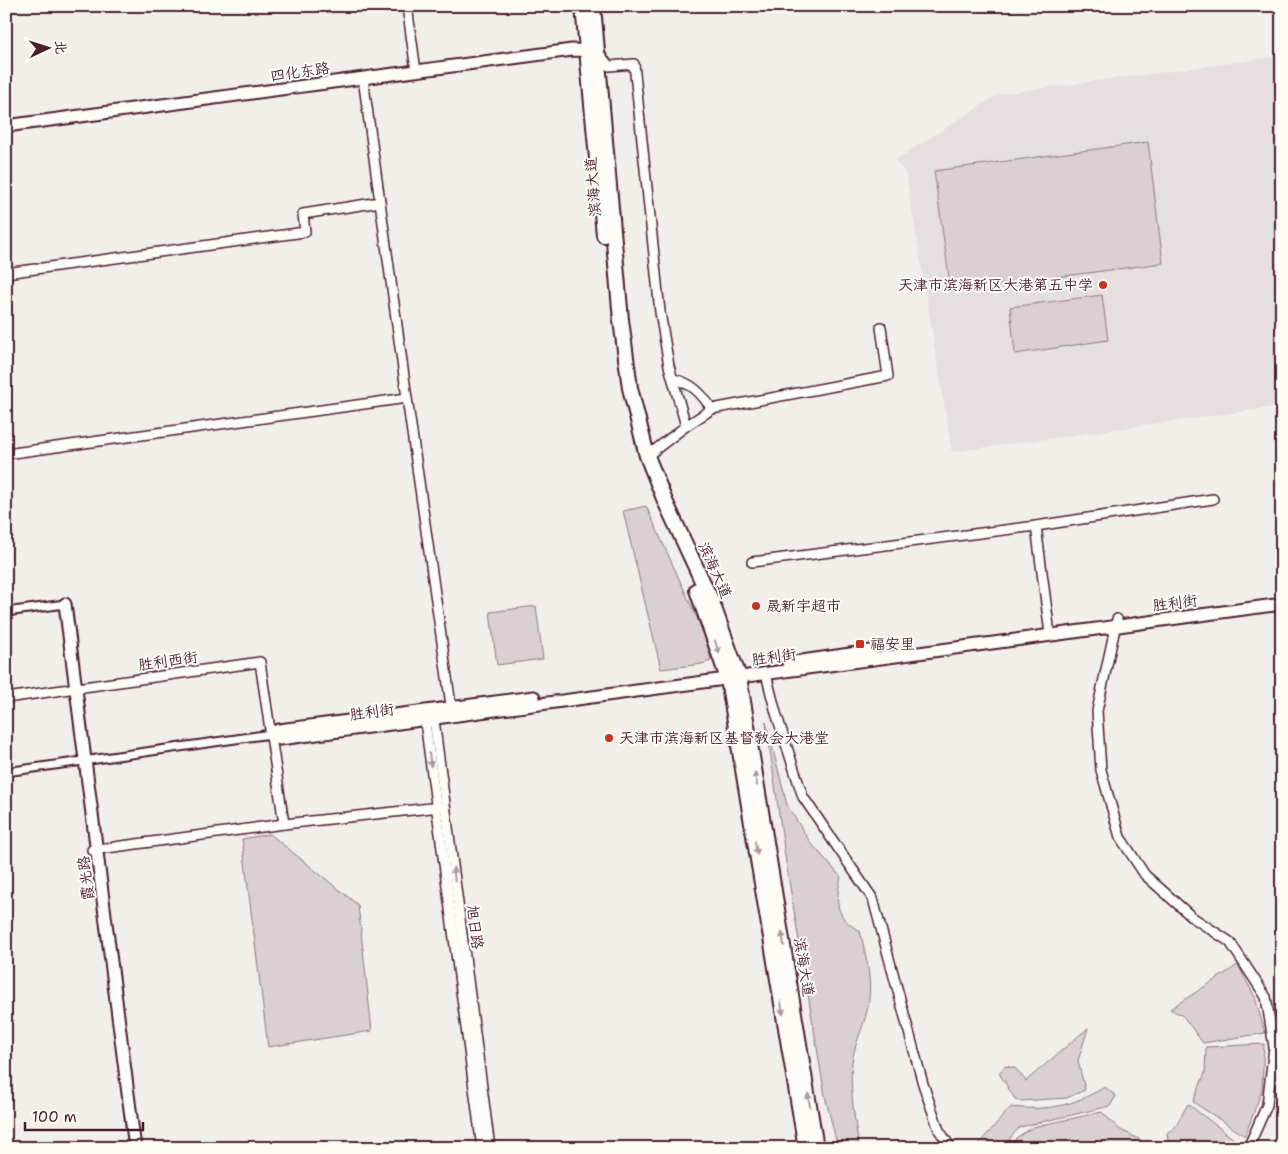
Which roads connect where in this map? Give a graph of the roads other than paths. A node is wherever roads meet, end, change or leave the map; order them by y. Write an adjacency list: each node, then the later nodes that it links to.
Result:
1 (407, 6): 5 (street)
2 (583, 6): 4 (main road, 滨海大道)
3 (593, 6): 4 (main road, 滨海大道)
4 (592, 51): 5 (street, 四化东路); 11 (street); 16 (main road, 滨海大道); 27 (main road, 滨海大道, one-way to 27)
5 (416, 71): 6 (street, 四化东路)
6 (363, 78): 7 (street, 四化东路); 8 (street)
7 (6, 126)
8 (380, 202): 9 (street); 12 (street)
9 (6, 273)
10 (881, 327): 13 (street)
11 (672, 378): 13 (street); 14 (street)
12 (407, 398): 15 (street); 30 (street)
13 (712, 409): 14 (street)
14 (686, 426): 16 (street)
15 (6, 454)
16 (647, 456): 27 (main road, 滨海大道)
17 (1213, 500): 18 (street)
18 (1036, 526): 19 (street); 25 (street)
19 (752, 562)
20 (1282, 597): 24 (street, 胜利街)
21 (63, 604): 23 (street); 28 (street, 霞光路)
22 (1282, 604): 24 (street, 胜利街)
23 (6, 612)
24 (1117, 622): 25 (street, 胜利街); 45 (street)
25 (1049, 631): 26 (street, 胜利街); 27 (street, 胜利街)
26 (766, 674): 27 (street, 胜利街); 44 (street)
27 (732, 675): 30 (street, 胜利街); 42 (main road, 滨海大道, one-way to 42); 43 (main road, 滨海大道, one-way to 27)
28 (73, 688): 29 (street, 胜利西街); 32 (street, 胜利西街); 33 (street, 霞光路)
29 (6, 698)
30 (452, 711): 31 (street, 胜利街)
31 (429, 715): 32 (street, 胜利街); 35 (street, 旭日路)
32 (271, 734): 33 (street, 胜利街); 36 (street)
33 (83, 763): 34 (street, 胜利街); 37 (street, 霞光路)
34 (6, 772)
35 (441, 807): 36 (street); 40 (street, 旭日路); 41 (street, 旭日路, one-way to 35)
36 (284, 824): 37 (street)
37 (95, 849): 38 (street, 霞光路); 39 (street, 霞光路)
38 (130, 1148)
39 (135, 1148)
40 (482, 1148)
41 (490, 1148)
42 (806, 1148)
43 (816, 1148)
44 (951, 1148)
45 (1248, 1148)

